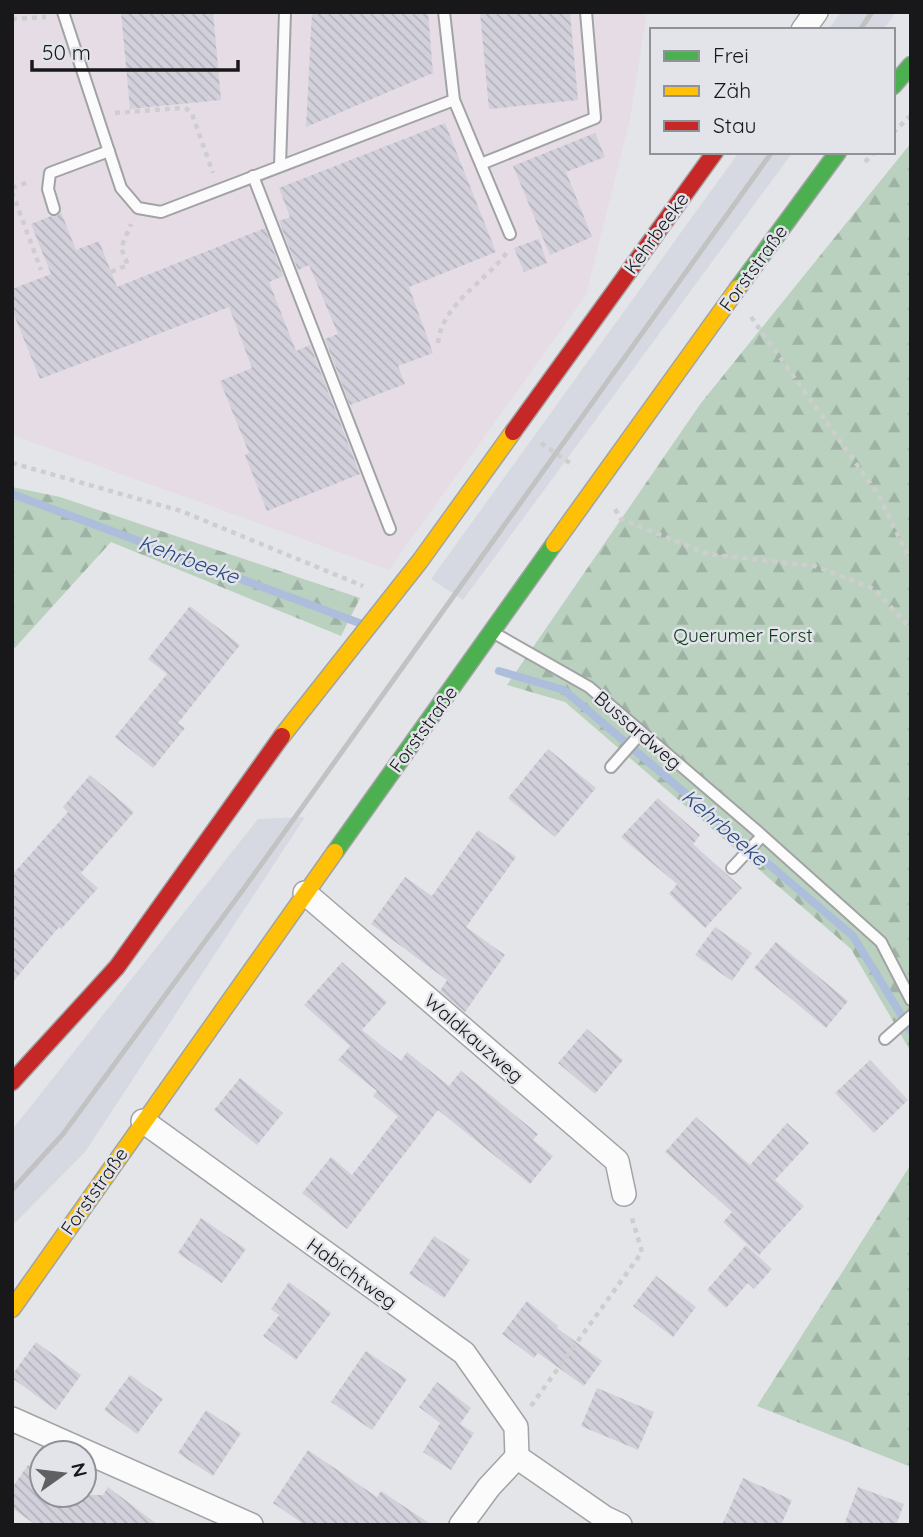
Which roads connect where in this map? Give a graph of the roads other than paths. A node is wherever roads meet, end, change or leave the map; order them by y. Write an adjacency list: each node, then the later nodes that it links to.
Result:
1 (285, 12): 14 (lane)
2 (444, 12): 9 (lane)
3 (586, 12): 13 (lane)
4 (816, 12): 6 (street)
5 (64, 14): 10 (lane)
6 (804, 28)
7 (911, 65): 8 (main road)
8 (895, 84)
9 (454, 100): 13 (lane); 14 (lane)
10 (110, 151): 15 (lane); 16 (lane)
11 (714, 154): 28 (main road, Kehrbeeke)
12 (837, 154): 19 (main road, Forststraße)
13 (481, 164): 17 (lane)
14 (279, 166): 15 (lane)
15 (253, 176): 18 (lane)
16 (54, 209)
17 (510, 234)
18 (390, 529)
19 (492, 632): 20 (lane, Bussardweg); 24 (main road, Forststraße)
20 (640, 733): 21 (lane); 22 (lane, Bussardweg)
21 (611, 766)
22 (762, 836): 23 (lane); 25 (lane, Bussardweg)
23 (732, 868)
24 (305, 893): 29 (main road, Forststraße); 30 (street, Waldkauzweg)
25 (911, 1000)
26 (911, 1016): 27 (lane)
27 (885, 1038)
28 (12, 1082)
29 (143, 1122): 31 (main road, Forststraße); 33 (street, Habichtweg)
30 (625, 1194)
31 (12, 1309)
32 (12, 1419): 34 (street)
33 (517, 1457): 35 (street); 36 (street)
34 (251, 1525)
35 (461, 1525)
36 (620, 1525)

